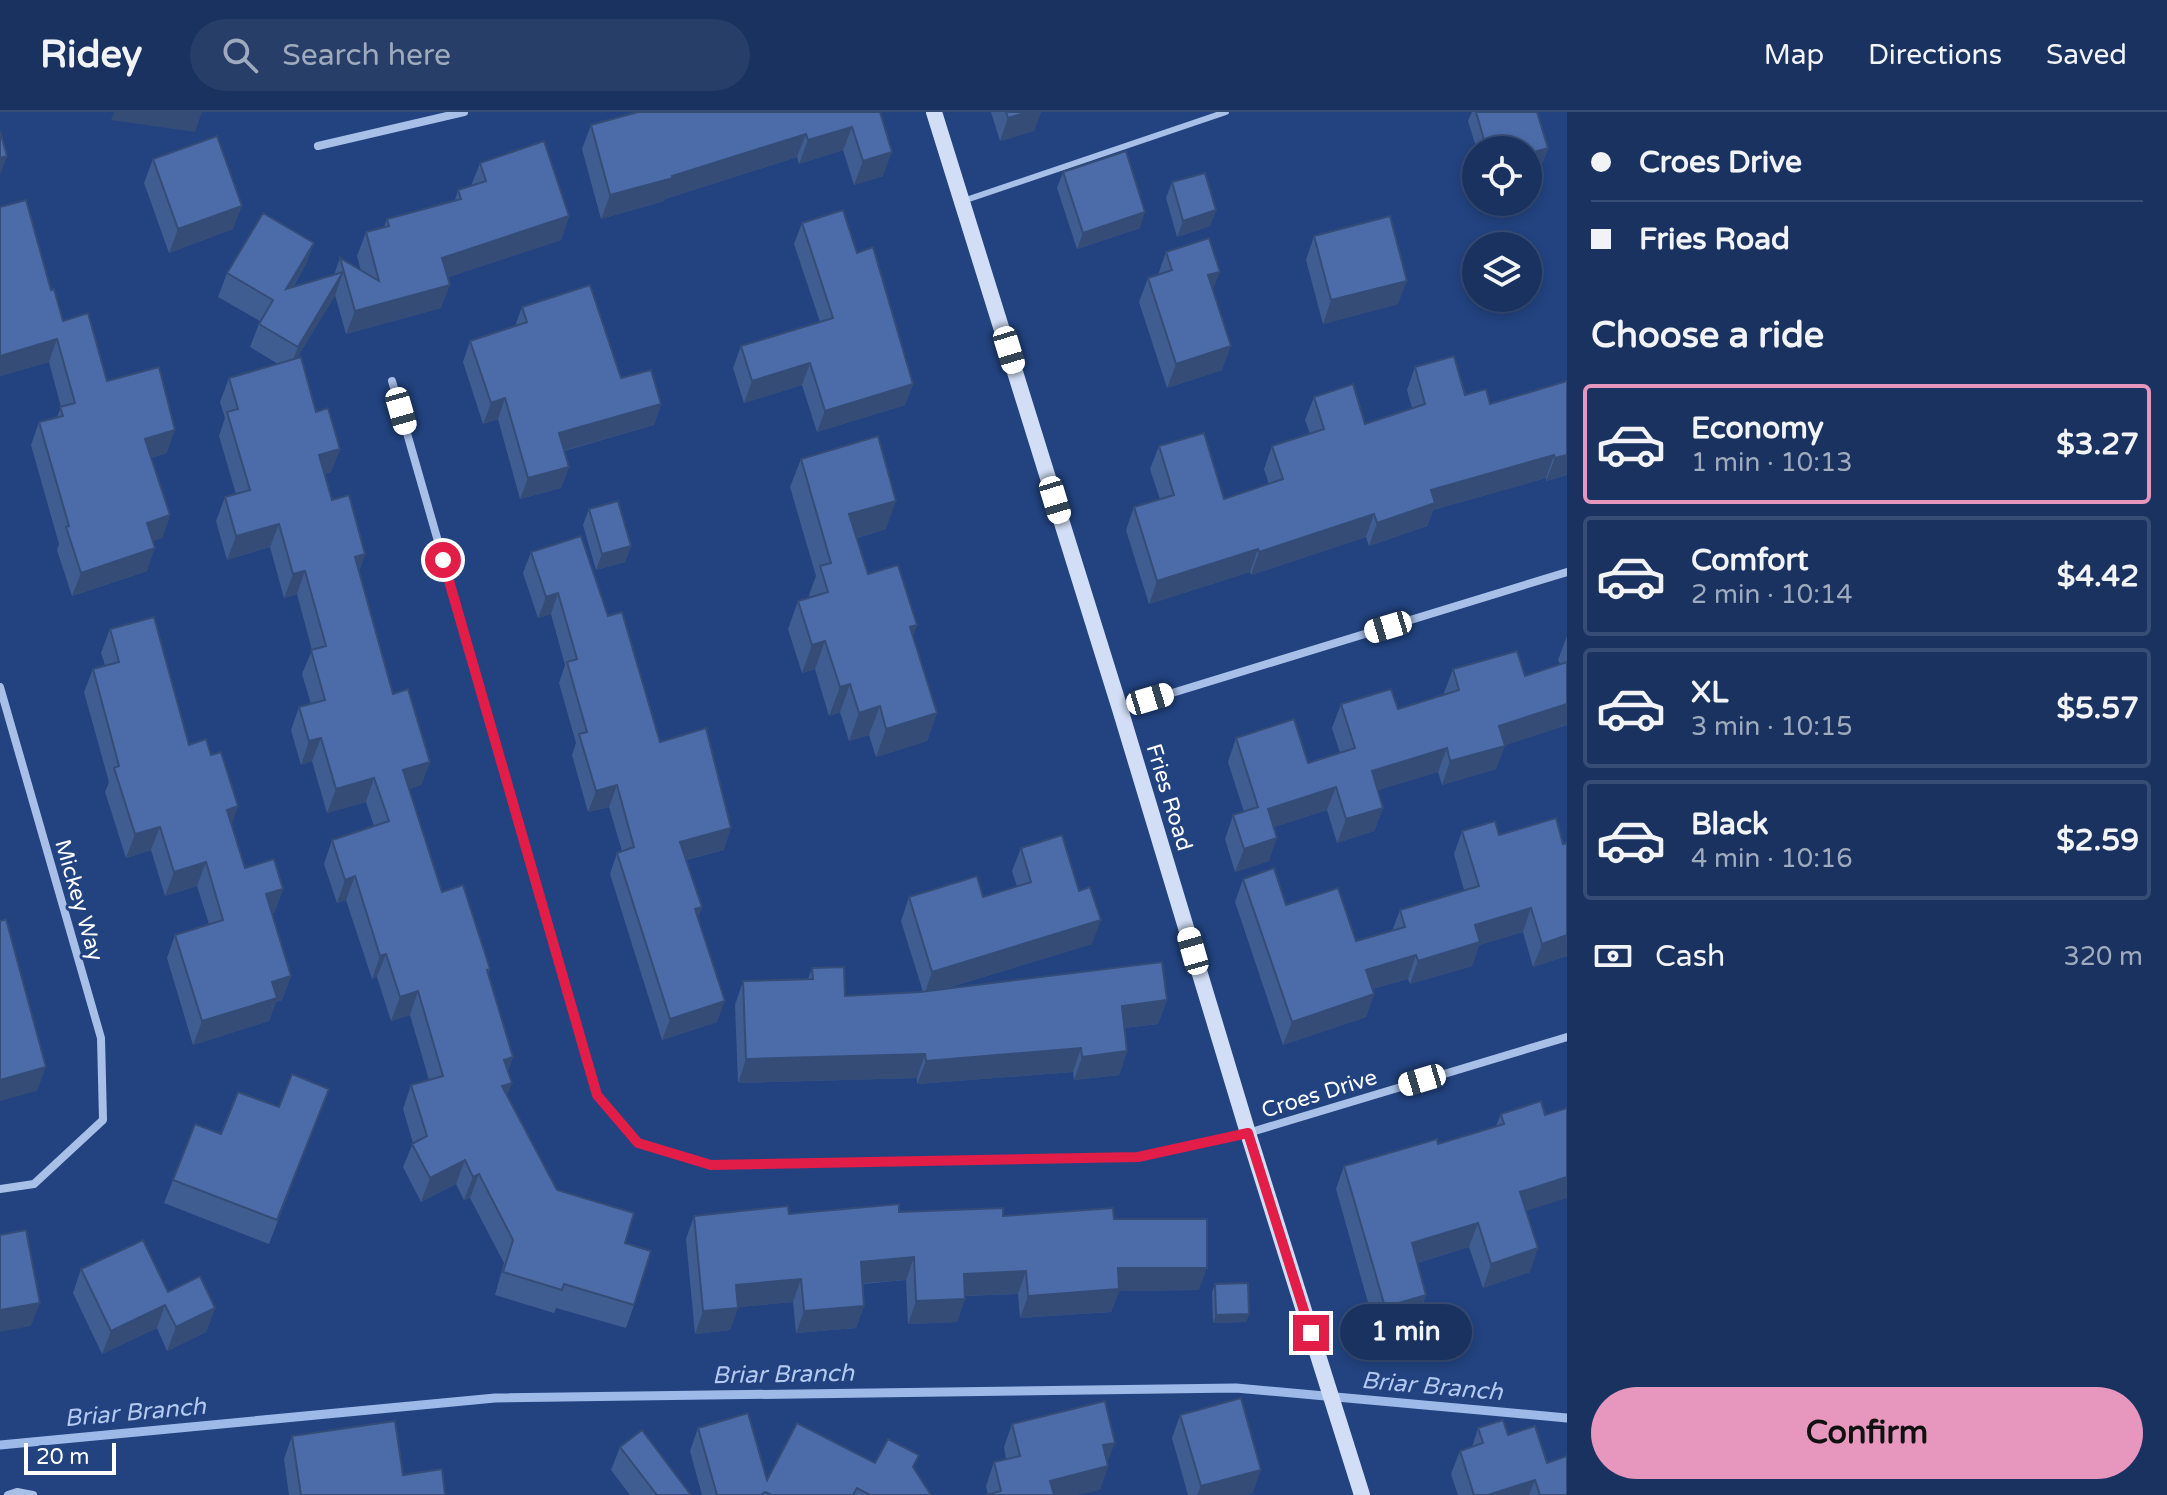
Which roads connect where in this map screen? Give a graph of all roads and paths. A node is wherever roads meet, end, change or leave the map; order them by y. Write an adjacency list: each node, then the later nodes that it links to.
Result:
1 (464, 112): 4 (street)
2 (934, 112): 5 (street, Fries Road)
3 (1226, 112): 5 (lane)
4 (318, 146)
5 (963, 201): 9 (street, Fries Road)
6 (392, 381): 11 (street, Croes Drive)
7 (1567, 572): 9 (street)
8 (0, 688): 12 (street, Mickey Way)
9 (1120, 709): 11 (street, Fries Road)
10 (1567, 1037): 11 (street, Croes Drive)
11 (1248, 1133): 15 (street, Fries Road)
12 (0, 1189)
13 (8, 1495): 14 (street)
14 (33, 1495)
15 (1362, 1495)

